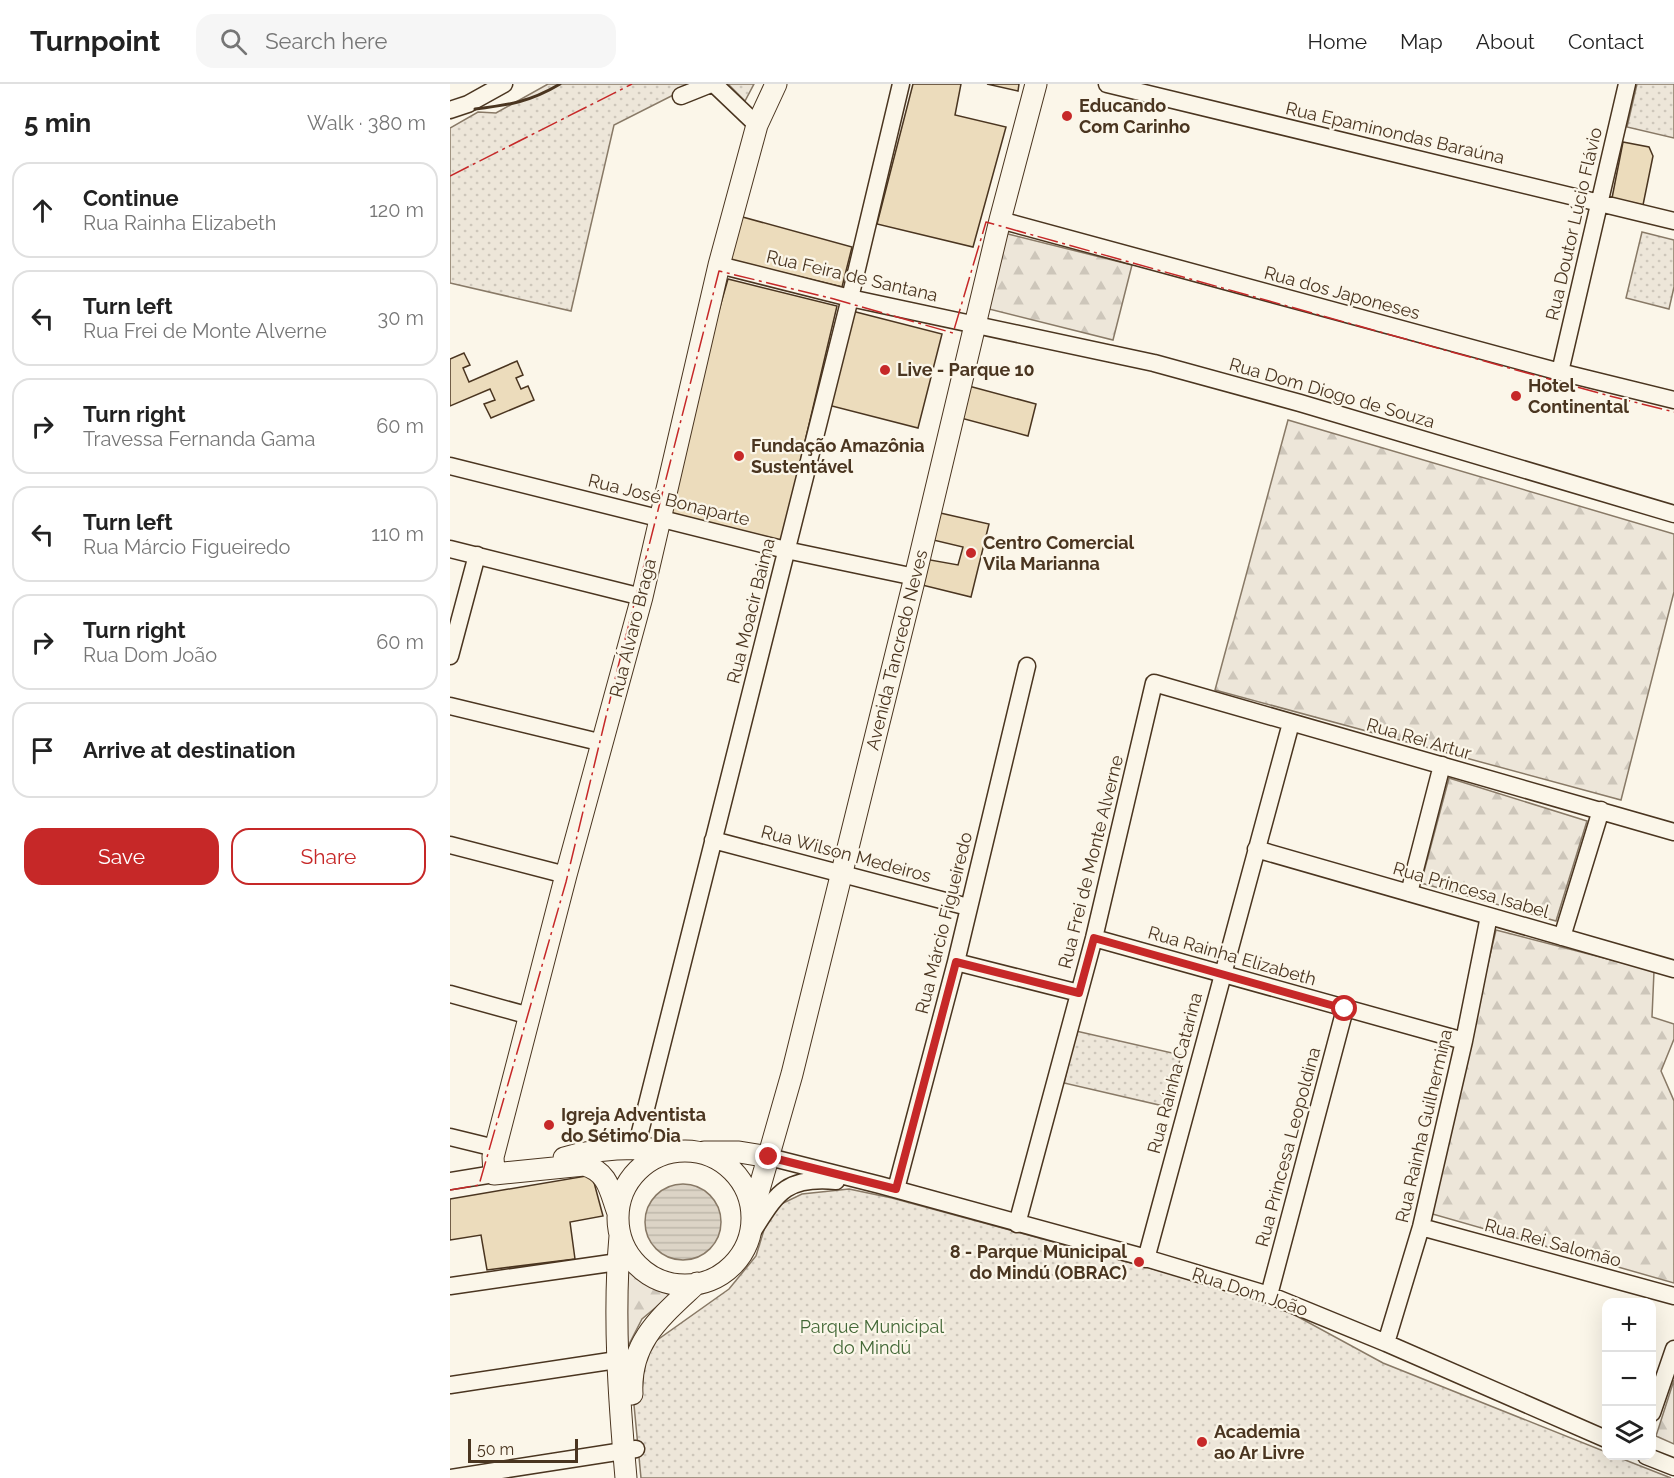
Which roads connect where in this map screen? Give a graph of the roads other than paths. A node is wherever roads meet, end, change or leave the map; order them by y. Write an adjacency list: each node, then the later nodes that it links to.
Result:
1 (504, 84): 9 (street)
2 (712, 84): 8 (street); 10 (street)
3 (776, 84): 10 (main road, Rua Álvaro Braga)
4 (901, 84): 15 (street, Rua Moacir Baima)
5 (1036, 84): 12 (main road, Avenida Tancredo Neves)
6 (1107, 84): 11 (street, Rua Epaminondas Baraúna)
7 (1627, 84): 11 (street, Rua Doutor Lúcio Flávio)
8 (681, 96)
9 (450, 110)
10 (757, 125): 14 (main road, Rua Álvaro Braga)
11 (1598, 201): 13 (street, Rua Epaminondas Baraúna); 17 (street, Rua Doutor Lúcio Flávio)
12 (1000, 220): 16 (main road, Avenida Tancredo Neves); 17 (street, Rua dos Japoneses)
13 (1674, 221)
14 (719, 265): 15 (street, Rua Feira de Santana); 21 (main road, Rua Álvaro Braga)
15 (850, 298): 16 (street, Rua Feira de Santana); 23 (street, Rua Moacir Baima)
16 (976, 323): 20 (street, Rua Dom Diogo de Souza); 25 (main road, Avenida Tancredo Neves)
17 (1560, 372): 18 (street, Rua dos Japoneses)
18 (1674, 400)
19 (450, 466): 21 (street, Rua José Bonaparte)
20 (1674, 514)
21 (660, 518): 23 (street, Rua José Bonaparte); 26 (main road, Rua Álvaro Braga)
22 (450, 549): 24 (street)
23 (786, 550): 25 (street, Rua José Bonaparte); 36 (street, Rua Moacir Baima)
24 (477, 555): 26 (street); 27 (street)
25 (915, 577): 39 (main road, Avenida Tancredo Neves)
26 (642, 597): 32 (main road, Rua Álvaro Braga)
27 (450, 656)
28 (1027, 666): 42 (street, Rua Márcio Figueiredo)
29 (1154, 683): 31 (street, Rua Rei Artur); 45 (street, Rua Frei de Monte Alverne)
30 (450, 706): 32 (street)
31 (1291, 723): 33 (street, Rua Rei Artur); 38 (street, Rua Rainha Catarina)
32 (603, 743): 40 (main road, Rua Álvaro Braga)
33 (1442, 765): 34 (street, Rua Rei Artur); 41 (street)
34 (1601, 810): 35 (street, Rua Rei Artur); 44 (street)
35 (1674, 832)
36 (713, 840): 39 (street, Rua Wilson Medeiros); 56 (street, Rua Moacir Baima)
37 (450, 845): 40 (street)
38 (1256, 849): 41 (street, Rua Princesa Isabel); 48 (street, Rua Rainha Catarina)
39 (841, 873): 42 (street, Rua Wilson Medeiros); 58 (main road, Avenida Tancredo Neves)
40 (566, 875): 52 (main road, Rua Álvaro Braga)
41 (1409, 893): 43 (street, Rua Princesa Isabel)
42 (968, 907): 46 (street, Rua Márcio Figueiredo)
43 (1489, 916): 44 (street, Rua Princesa Isabel); 53 (street, Rua Rainha Guilhermina)
44 (1562, 937): 47 (street, Rua Princesa Isabel)
45 (1094, 938): 48 (street, Rua Rainha Elizabeth); 49 (street, Rua Frei de Monte Alverne)
46 (956, 962): 49 (street); 63 (street, Rua Márcio Figueiredo)
47 (1674, 969)
48 (1222, 973): 51 (street, Rua Rainha Elizabeth); 69 (street, Rua Rainha Catarina)
49 (1079, 993): 66 (street, Rua Frei de Monte Alverne)
50 (450, 994): 52 (street)
51 (1345, 1009): 53 (street, Rua Rainha Elizabeth); 73 (street, Rua Princesa Leopoldina)
52 (530, 1016): 55 (main road, Rua Álvaro Braga)
53 (1464, 1041): 67 (street, Rua Rainha Guilhermina)
54 (450, 1137): 55 (street)
55 (495, 1148): 60 (main road, Rua Álvaro Braga)
56 (636, 1148): 57 (main road); 59 (main road)
57 (687, 1152): 58 (main road, Rua Dom João); 64 (main road); 65 (main road)
58 (769, 1157): 62 (street, Rua Dom João); 64 (main road, Avenida Tancredo Neves)
59 (526, 1170): 60 (main road); 65 (main road)
60 (494, 1174): 61 (street)
61 (450, 1181)
62 (880, 1185): 63 (street, Rua Dom João); 68 (street, Rua Dom João)
63 (896, 1189): 66 (street, Rua Dom João)
64 (752, 1214): 68 (main road)
65 (619, 1224): 70 (main road); 71 (main road)
66 (1017, 1224): 69 (street, Rua Dom João)
67 (1421, 1227): 74 (street, Rua Rei Salomão); 75 (street, Rua Rainha Guilhermina)
68 (749, 1237): 71 (main road)
69 (1146, 1259): 73 (street, Rua Dom João)
70 (618, 1262): 72 (street); 77 (main road)
71 (697, 1283): 77 (main road)
72 (450, 1286)
73 (1269, 1295): 75 (street, Rua Dom João)
74 (1674, 1296)
75 (1386, 1343): 80 (street, Rua Dom João)
76 (1674, 1349): 79 (street)
77 (627, 1359): 78 (street); 81 (main road)
78 (450, 1384)
79 (1654, 1406)
80 (1602, 1437)
81 (630, 1450): 84 (street); 85 (main road); 86 (main road)
82 (1656, 1459): 83 (street)
83 (1674, 1467)
84 (450, 1478)
85 (626, 1478)
86 (640, 1478)

